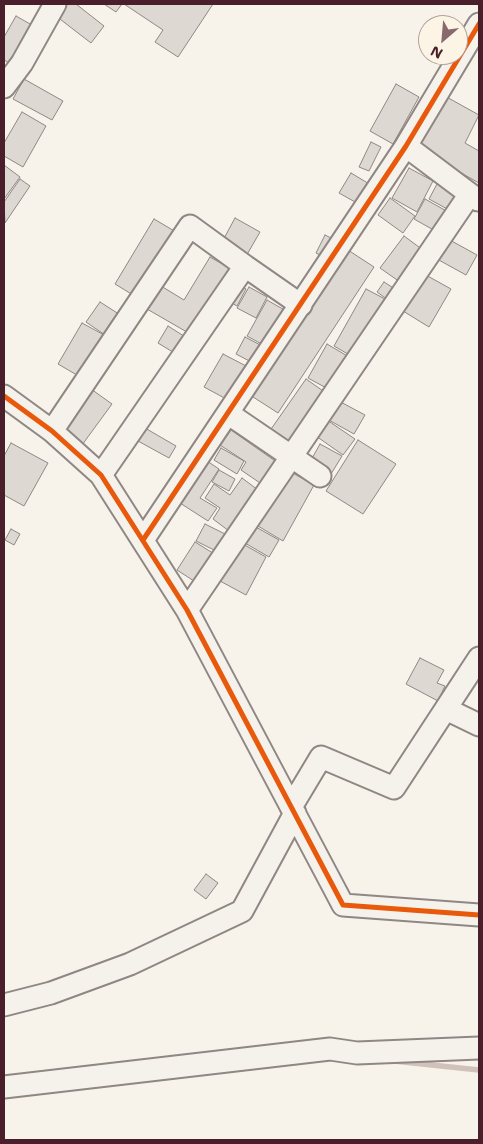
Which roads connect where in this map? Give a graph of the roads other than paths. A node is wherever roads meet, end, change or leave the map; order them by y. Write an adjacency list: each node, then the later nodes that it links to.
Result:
1 (56, 4): 3 (street)
2 (479, 24): 4 (street)
3 (4, 87)
4 (406, 146): 5 (street); 7 (street)
5 (477, 198): 11 (street)
6 (245, 266): 7 (street); 10 (street); 12 (street)
7 (301, 305): 9 (street)
8 (4, 396): 10 (street)
9 (229, 414): 11 (street); 14 (street)
10 (52, 431): 12 (street)
11 (291, 457): 13 (street); 15 (street)
12 (101, 475): 14 (street)
13 (320, 476)
14 (143, 540): 15 (street)
15 (187, 610): 19 (street)
16 (479, 658): 17 (street)
17 (446, 709): 18 (street); 19 (street)
18 (479, 725)
19 (293, 810): 20 (street); 21 (street)
20 (479, 915)
21 (4, 1005)
22 (479, 1048): 23 (street)
23 (4, 1086)

